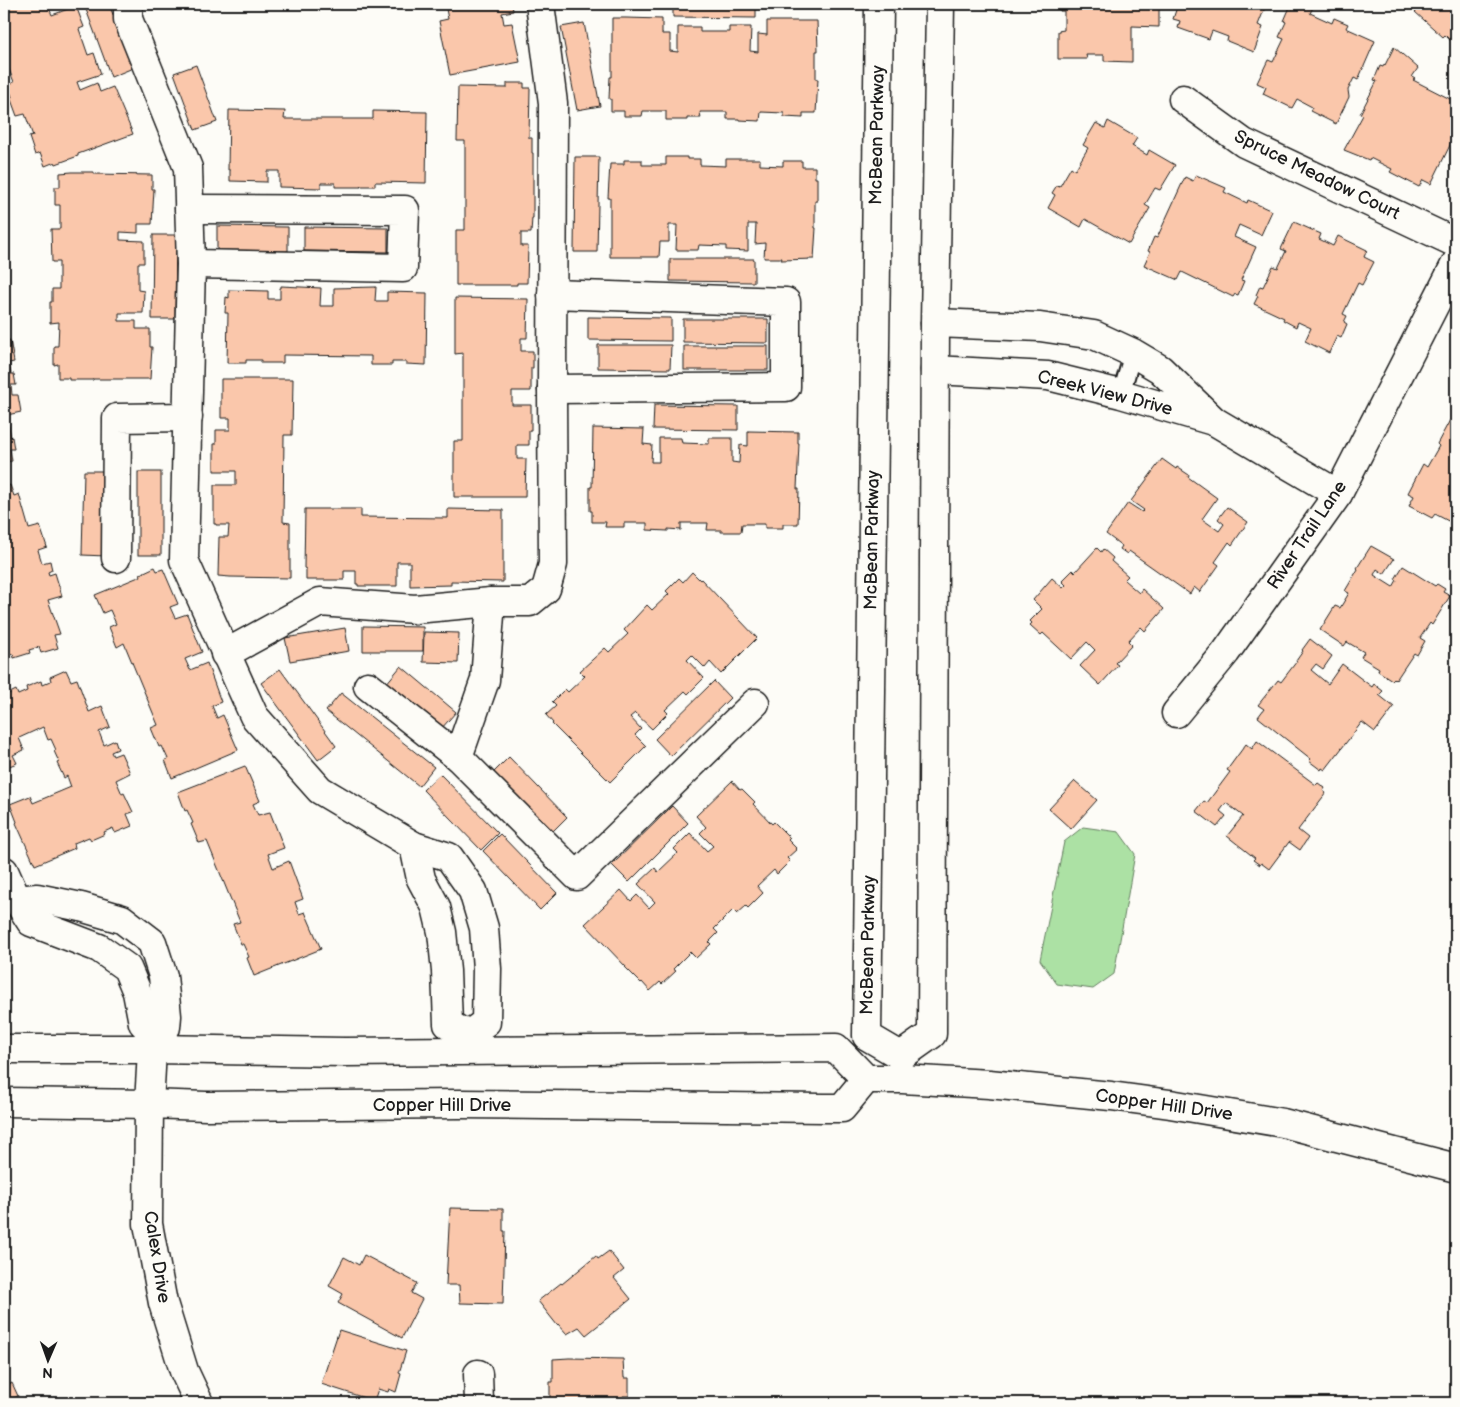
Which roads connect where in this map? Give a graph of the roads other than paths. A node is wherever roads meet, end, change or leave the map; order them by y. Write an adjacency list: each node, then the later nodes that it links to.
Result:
1 (128, 4): 6 (street)
2 (540, 4): 10 (street)
3 (879, 4): 38 (street, McBean Parkway)
4 (940, 4): 11 (street)
5 (1183, 99): 7 (street, Spruce Meadow Court)
6 (189, 209): 9 (street); 9 (street)
7 (1456, 243)
8 (1456, 263): 18 (street, River Trail Lane)
9 (191, 264): 16 (street)
10 (552, 294): 14 (street); 14 (street)
11 (935, 323): 12 (street, Creek View Drive); 13 (street)
12 (1133, 353): 15 (lane); 17 (street, Creek View Drive)
13 (935, 370): 15 (street, Creek View Drive); 38 (street)
14 (552, 389): 20 (street)
15 (1121, 394): 17 (street, Creek View Drive)
16 (188, 417): 19 (street); 21 (street)
17 (1214, 421): 18 (street, Creek View Drive)
18 (1338, 494): 24 (street, River Trail Lane)
19 (116, 558)
20 (491, 602): 21 (street); 25 (street)
21 (226, 654): 26 (street)
22 (368, 686): 25 (street)
23 (755, 703): 25 (street)
24 (1176, 713)
25 (458, 757)
26 (414, 846): 28 (street); 30 (street)
27 (4, 871): 29 (street)
28 (473, 891): 30 (street); 33 (street)
29 (16, 900): 31 (street); 32 (street)
30 (436, 907): 34 (street)
31 (122, 919): 32 (street); 35 (street)
32 (99, 948): 35 (street)
33 (487, 969): 34 (street); 36 (street)
34 (446, 971): 36 (street)
35 (152, 1041): 36 (street); 37 (street); 41 (street, Calex Drive)
36 (468, 1043): 39 (street)
37 (4, 1049)
38 (902, 1068): 39 (street, Copper Hill Drive); 42 (street, Copper Hill Drive)
39 (866, 1078): 41 (street, Copper Hill Drive)
40 (4, 1102): 41 (street, Copper Hill Drive)
41 (149, 1104): 44 (street, Calex Drive)
42 (1456, 1168)
43 (478, 1374): 45 (street)
44 (200, 1403)
45 (479, 1403)

